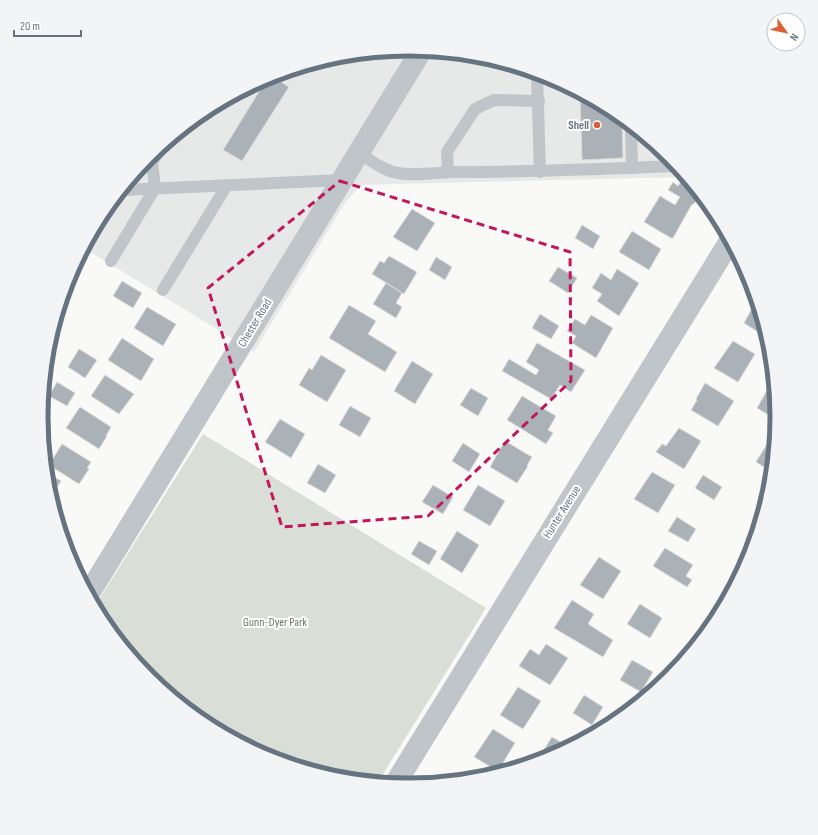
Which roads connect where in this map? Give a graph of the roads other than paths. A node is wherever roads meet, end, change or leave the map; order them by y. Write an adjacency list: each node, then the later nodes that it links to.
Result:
1 (417, 56): 5 (street, Chester Road)
2 (537, 81): 3 (lane)
3 (539, 101): 9 (lane); 10 (lane)
4 (632, 134): 8 (lane)
5 (358, 152): 9 (lane); 11 (street, Chester Road)
6 (152, 164): 13 (lane)
7 (668, 166): 8 (lane)
8 (632, 168): 10 (lane)
9 (448, 172): 10 (lane)
10 (540, 172)
11 (341, 180): 12 (lane); 18 (street, Chester Road)
12 (227, 185): 13 (lane); 17 (lane)
13 (155, 188): 14 (lane); 16 (lane)
14 (130, 190)
15 (727, 246): 19 (street, Hunter Avenue)
16 (111, 261)
17 (163, 290)
18 (91, 589)
19 (399, 778)

